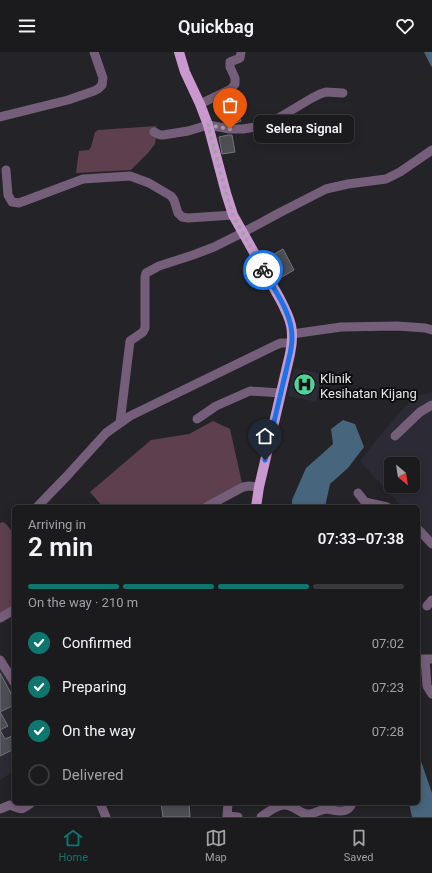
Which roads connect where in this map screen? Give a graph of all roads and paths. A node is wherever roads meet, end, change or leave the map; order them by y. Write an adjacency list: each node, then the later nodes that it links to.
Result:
1 (94, 52): 6 (street)
2 (179, 52): 5 (main road)
3 (241, 52): 5 (street)
4 (343, 93): 7 (street)
5 (200, 104): 7 (main road)
6 (0, 117)
7 (208, 125): 8 (street); 11 (main road)
8 (154, 132)
9 (432, 150): 12 (street)
10 (6, 170): 11 (street)
11 (233, 215): 12 (main road)
12 (242, 233): 14 (main road); 18 (street)
13 (432, 330): 14 (street)
14 (292, 335): 15 (main road); 18 (street)
15 (281, 393): 17 (street); 20 (main road)
16 (432, 406): 19 (street)
17 (197, 419)
18 (120, 423): 22 (street)
19 (395, 436)
20 (259, 487): 23 (street); 24 (main road)
21 (358, 493): 25 (street)
22 (39, 505)
23 (210, 505)
24 (256, 505)
25 (379, 505)
26 (420, 531): 27 (street)
27 (432, 544)
28 (12, 611): 29 (street)
29 (0, 618)
30 (425, 659): 33 (street)
31 (0, 660): 32 (street)
32 (12, 679)
33 (432, 694)
34 (28, 805): 40 (street)
35 (101, 805): 42 (street)
36 (228, 805): 41 (street)
37 (282, 805): 39 (street)
38 (282, 805): 44 (street)
39 (352, 805)
40 (0, 809)
41 (227, 816): 43 (street)
42 (106, 817)
43 (238, 817)
44 (261, 817)

